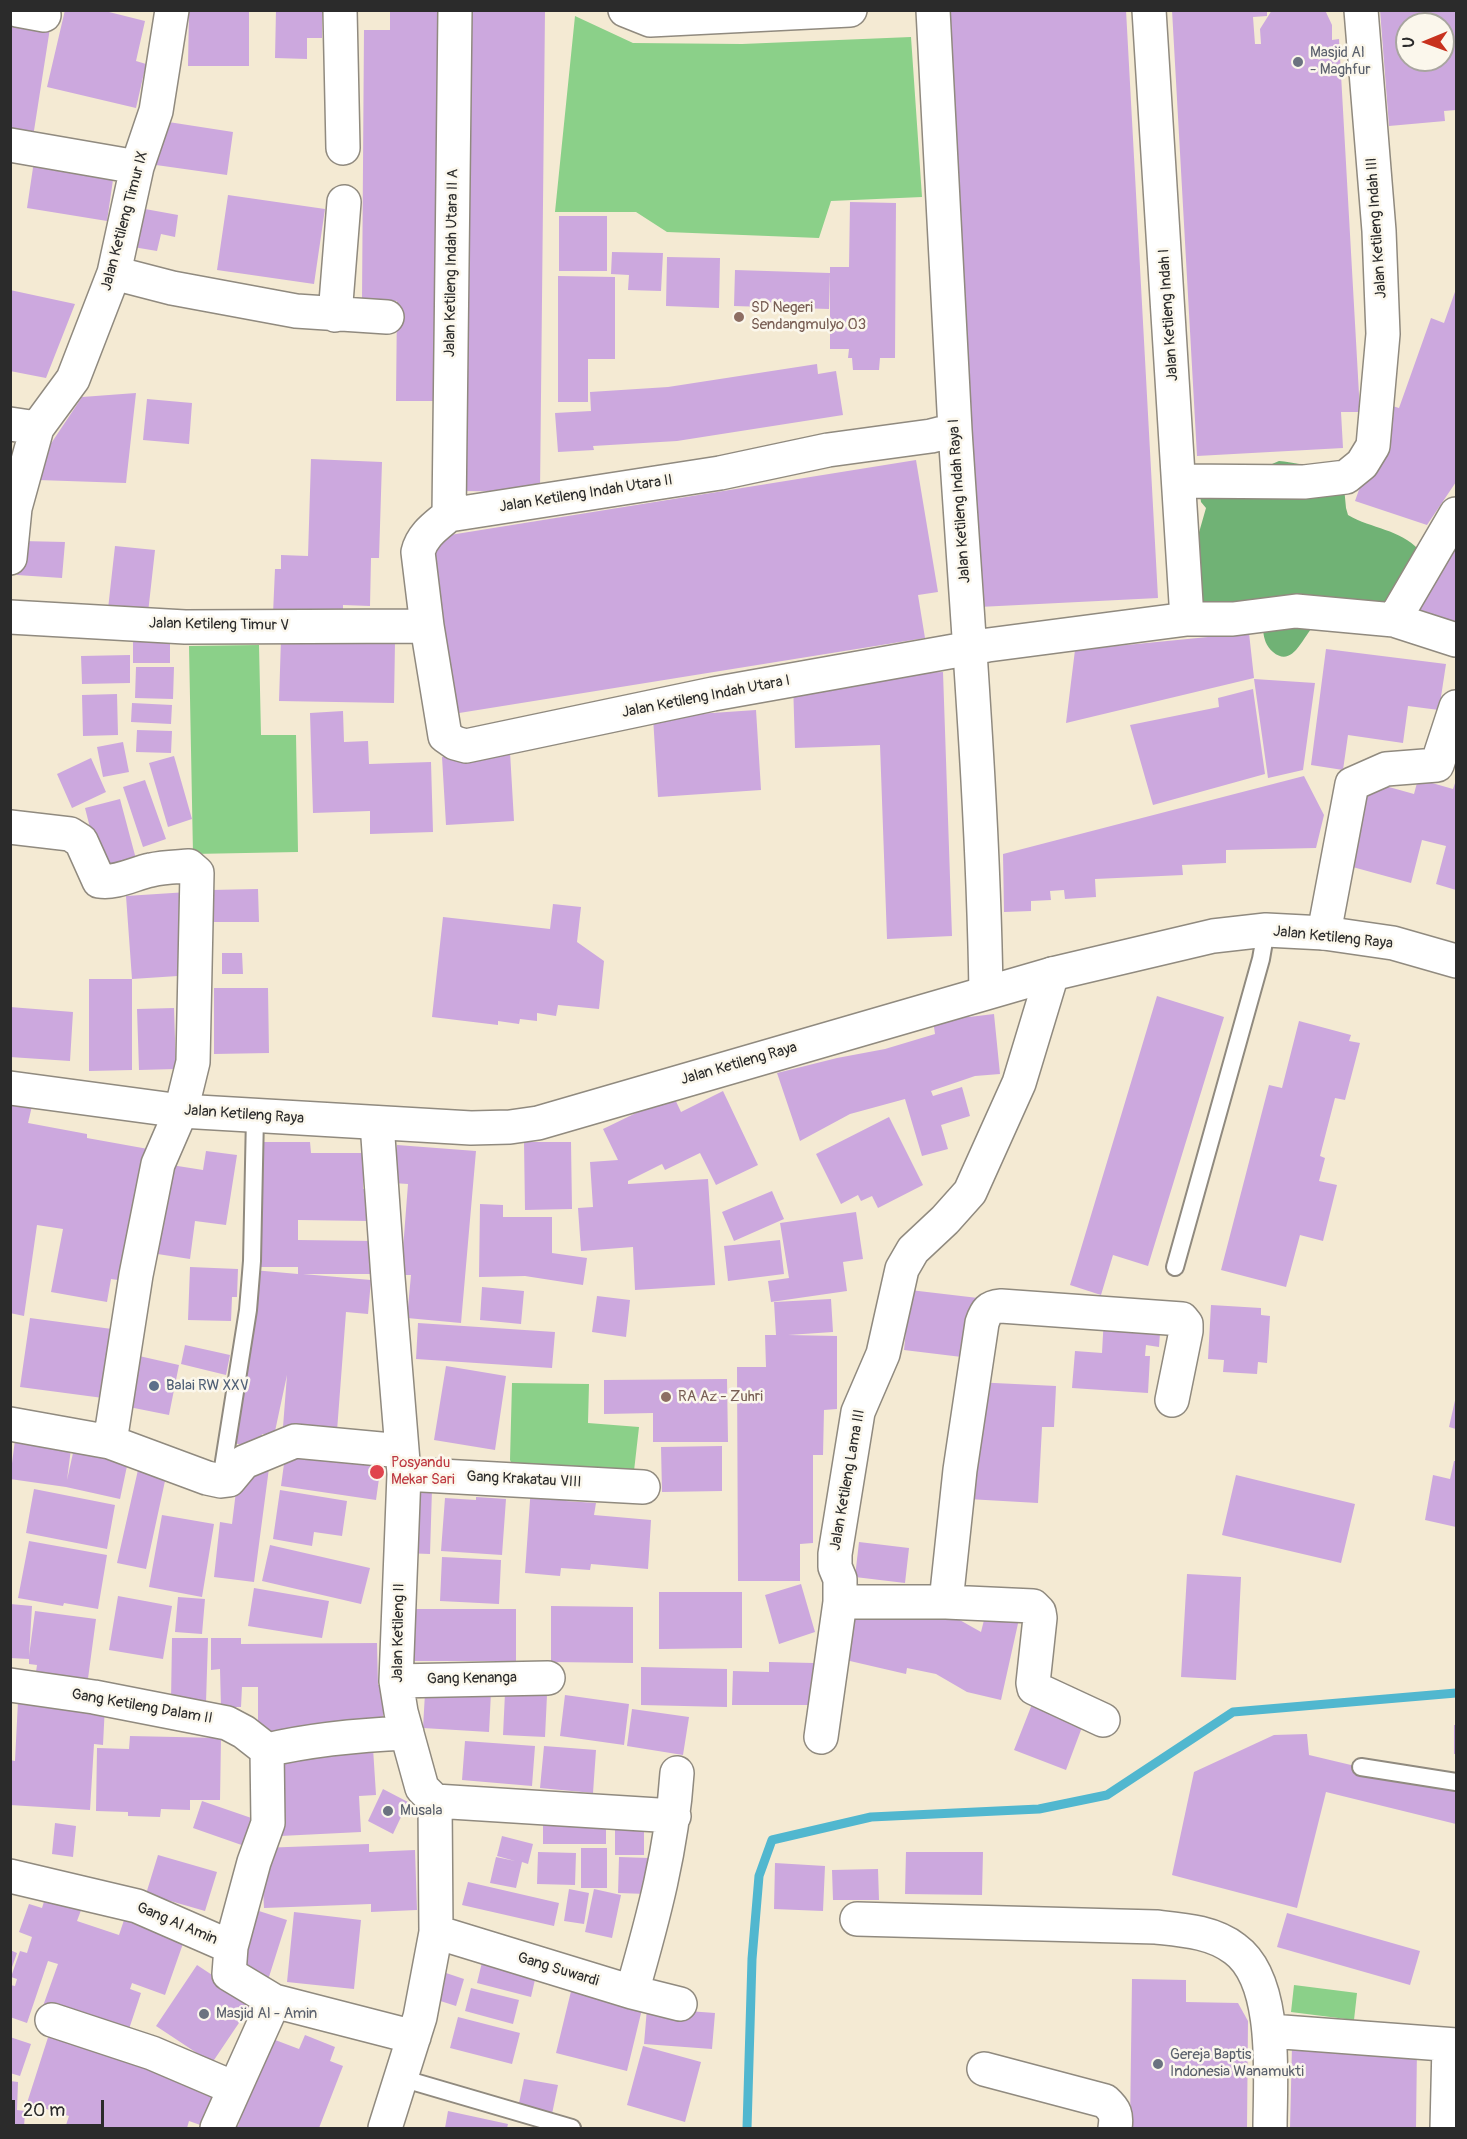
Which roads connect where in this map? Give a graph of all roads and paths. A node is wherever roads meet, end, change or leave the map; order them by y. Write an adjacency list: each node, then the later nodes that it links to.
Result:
1 (172, 10): 11 (street, Jalan Ketileng Timur IX)
2 (340, 10): 10 (street)
3 (455, 10): 20 (street, Jalan Ketileng Indah Utara II A)
4 (850, 10): 8 (street)
5 (933, 10): 17 (street, Jalan Ketileng Indah Raya I)
6 (1149, 10): 18 (street, Jalan Ketileng Indah I)
7 (1361, 10): 18 (street, Jalan Ketileng Indah III)
8 (641, 14)
9 (10, 145): 11 (street)
10 (343, 148)
11 (137, 167): 13 (street, Jalan Ketileng Timur IX)
12 (344, 202): 14 (street)
13 (114, 273): 14 (street); 16 (street, Jalan Ketileng Timur IX)
14 (336, 315): 15 (street)
15 (387, 317)
16 (24, 426): 21 (street, Jalan Ketileng Timur IX)
17 (955, 430): 20 (street, Jalan Ketileng Indah Utara II); 27 (street, Jalan Ketileng Indah Raya I)
18 (1179, 482): 23 (street, Jalan Ketileng Indah I)
19 (1456, 514): 24 (street)
20 (449, 515): 25 (street)
21 (10, 558)
22 (10, 616): 25 (street, Jalan Ketileng Timur V)
23 (1187, 619): 24 (street); 27 (street)
24 (1394, 620): 26 (street)
25 (427, 626): 27 (street, Jalan Ketileng Indah Utara I)
26 (1456, 640)
27 (971, 649): 34 (street, Jalan Ketileng Indah Raya I)
28 (1456, 706): 31 (street)
29 (10, 827): 36 (street)
30 (1266, 930): 31 (street, Jalan Ketileng Raya); 33 (street, Jalan Ketileng Raya); 39 (lane)
31 (1324, 933): 32 (street, Jalan Ketileng Raya)
32 (1456, 961)
33 (1052, 974): 34 (street, Jalan Ketileng Raya); 46 (street, Jalan Ketileng Lama III)
34 (986, 992): 38 (street, Jalan Ketileng Raya)
35 (10, 1088): 36 (street, Jalan Ketileng Raya)
36 (181, 1111): 37 (street, Jalan Ketileng Raya); 42 (street)
37 (255, 1116): 38 (street, Jalan Ketileng Raya); 44 (lane)
38 (377, 1123): 43 (street, Jalan Ketileng II)
39 (1175, 1267)
40 (1172, 1400): 47 (street)
41 (10, 1424): 42 (street)
42 (110, 1442): 44 (street)
43 (403, 1462): 44 (street, Gang Krakatau VIII); 45 (street, Gang Krakatau VIII); 49 (street, Jalan Ketileng II)
44 (221, 1481)
45 (643, 1487)
46 (840, 1602): 47 (street); 53 (street, Jalan Ketileng Lama III)
47 (946, 1602): 51 (street)
48 (548, 1678): 49 (street, Gang Kenanga)
49 (396, 1681): 52 (street, Jalan Ketileng II)
50 (10, 1685): 54 (street, Gang Ketileng Dalam II)
51 (1103, 1720)
52 (407, 1733): 54 (street); 58 (street, Jalan Ketileng II)
53 (821, 1737)
54 (267, 1750): 63 (street)
55 (1361, 1767): 57 (lane)
56 (677, 1773): 59 (street)
57 (1456, 1782)
58 (435, 1801): 59 (street); 62 (street)
59 (674, 1816): 64 (street)
60 (10, 1876): 63 (street, Gang Al Amin)
61 (857, 1919): 68 (street)
62 (436, 1932): 64 (street, Gang Suwardi); 69 (street)
63 (231, 1947): 65 (street, Gang Al Amin)
64 (632, 1992): 66 (street, Gang Suwardi)
65 (274, 2001): 69 (street, Gang Al Amin); 73 (street)
66 (680, 2004)
67 (52, 2020): 73 (street)
68 (1270, 2031): 70 (street); 78 (street)
69 (414, 2037): 72 (street)
70 (1453, 2045): 79 (street)
71 (984, 2069): 77 (street)
72 (401, 2078): 75 (street); 76 (lane)
73 (234, 2088): 74 (street)
74 (217, 2128)
75 (385, 2128)
76 (572, 2128)
77 (1115, 2128)
78 (1270, 2128)
79 (1447, 2128)

